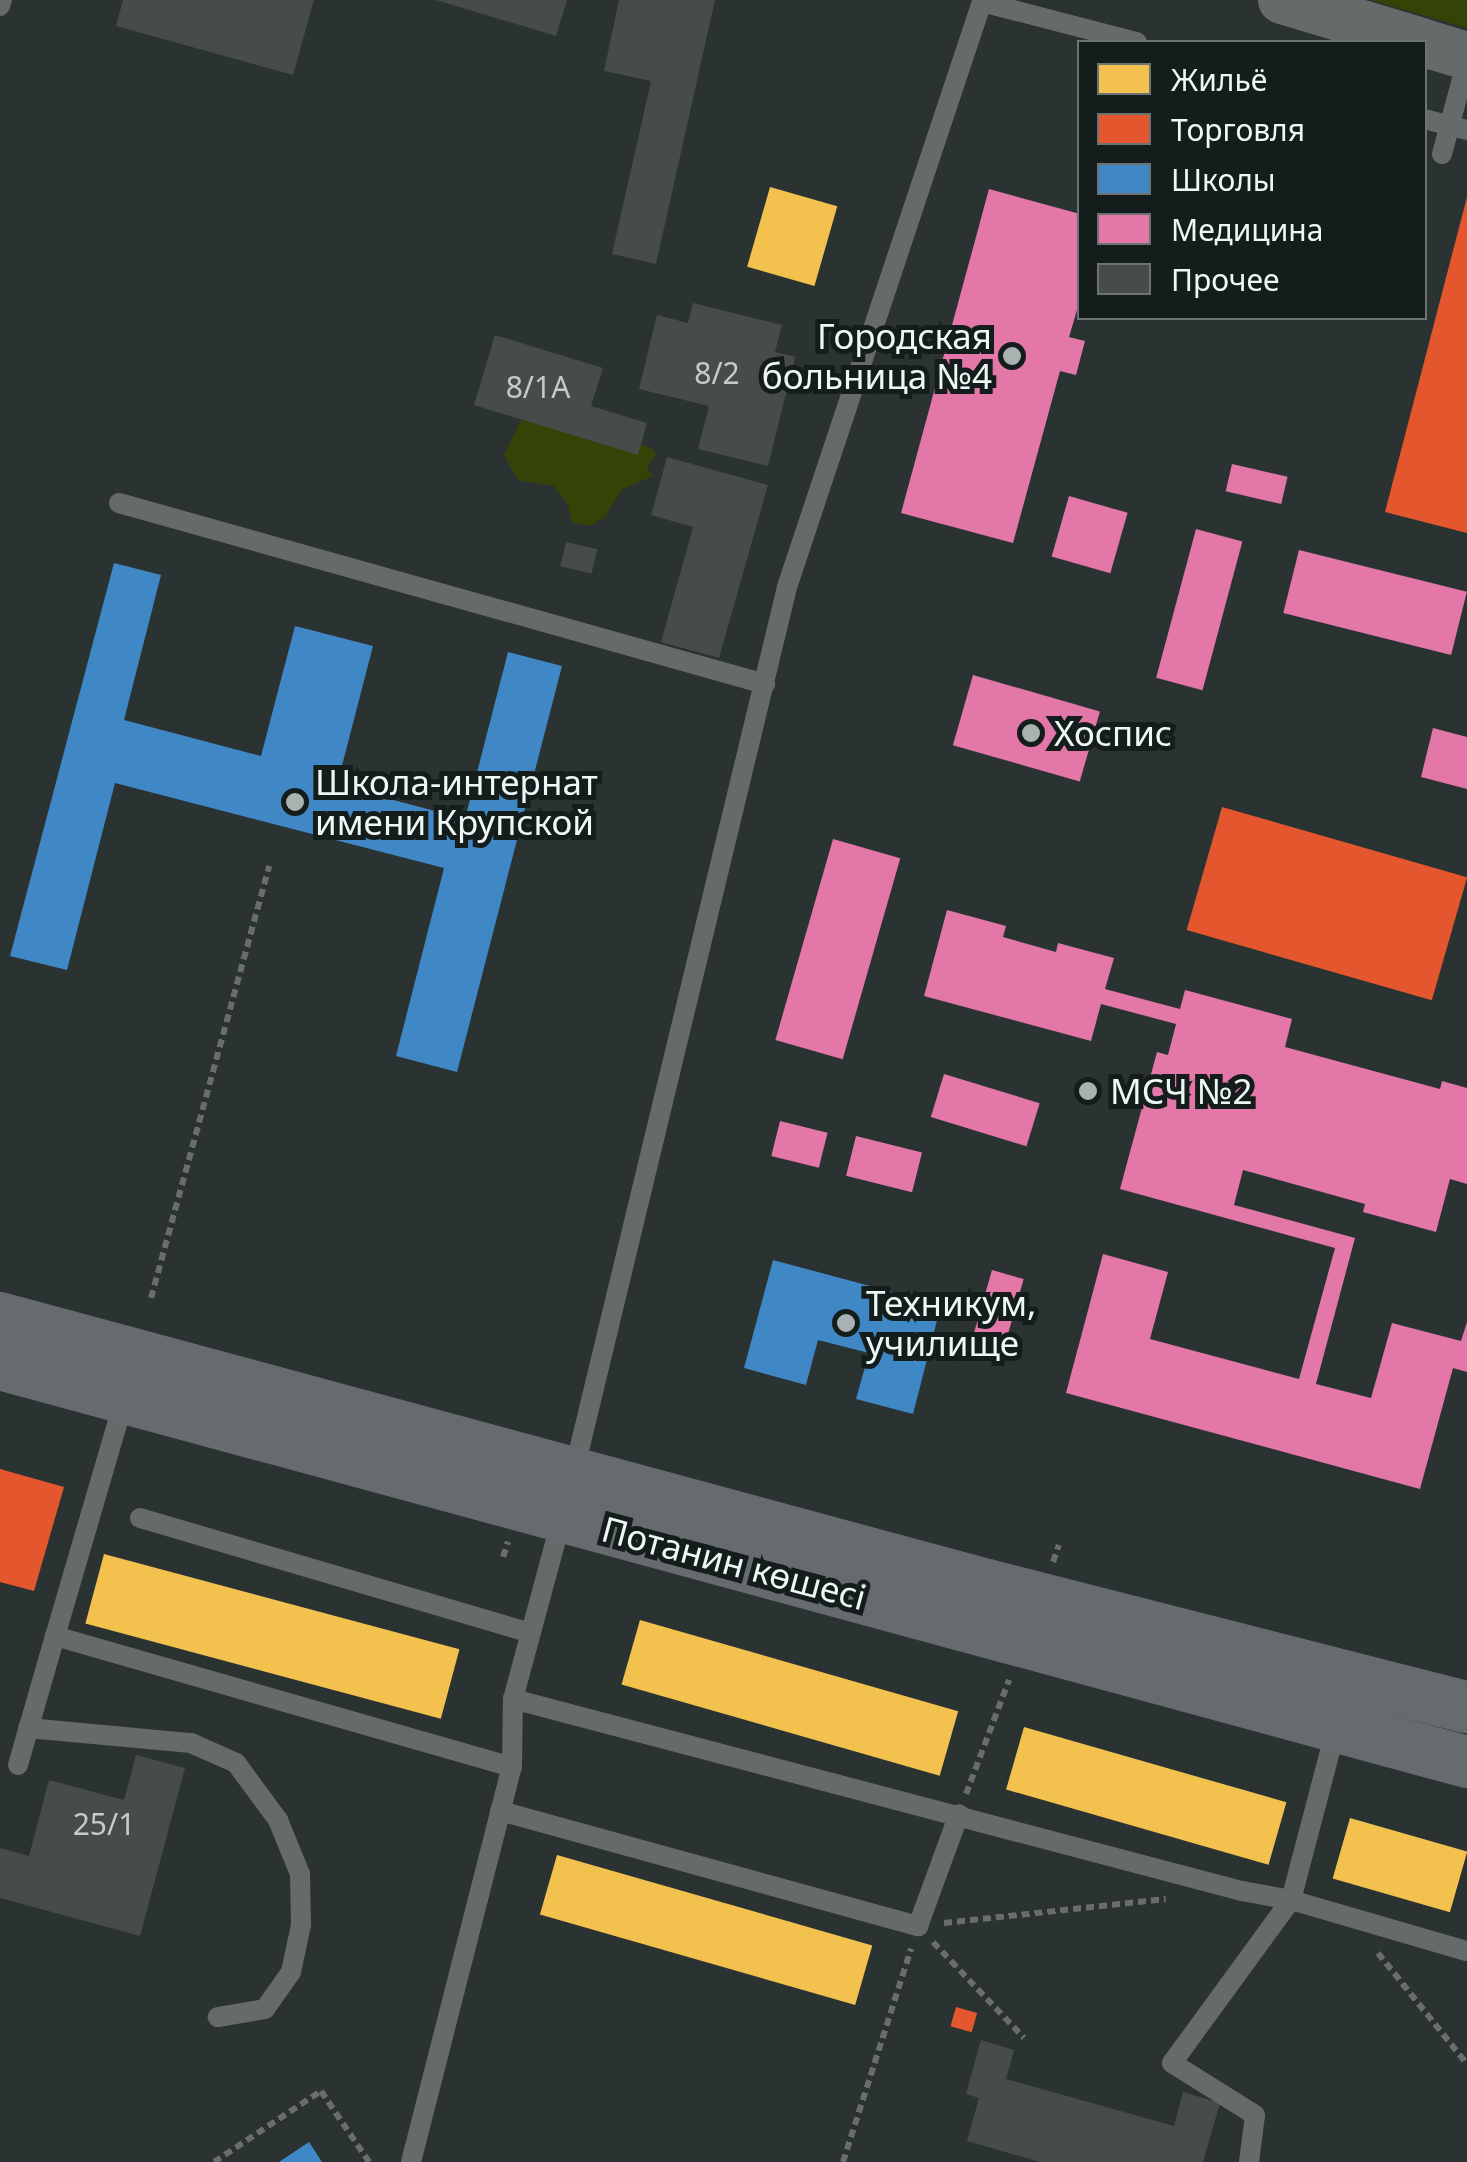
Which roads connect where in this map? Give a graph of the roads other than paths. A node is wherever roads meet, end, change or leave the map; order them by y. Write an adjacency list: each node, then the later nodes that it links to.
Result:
1 (1282, 0): 3 (street)
2 (1129, 40): 10 (lane)
3 (1413, 40)
4 (1427, 44): 5 (street)
5 (1467, 58): 7 (lane)
6 (1427, 120): 7 (lane)
7 (1458, 128): 8 (lane)
8 (1442, 154)
9 (118, 502): 10 (lane)
10 (764, 684): 14 (lane)
11 (0, 1318): 14 (main road, Потанин көшесі)
12 (0, 1364): 13 (main road, Потанин көшесі)
13 (125, 1395): 14 (main road, Потанин көшесі); 17 (lane)
14 (568, 1495): 16 (lane); 19 (main road, Потанин көшесі); 21 (main road, Потанин көшесі)
15 (140, 1518): 16 (lane)
16 (530, 1634): 18 (lane)
17 (55, 1636): 20 (lane); 24 (lane)
18 (513, 1699): 24 (lane); 26 (lane)
19 (1467, 1707)
20 (28, 1728): 23 (lane); 29 (lane)
21 (1336, 1728): 22 (main road, Потанин көшесі); 27 (lane)
22 (1467, 1762)
23 (18, 1764)
24 (512, 1767): 25 (lane)
25 (500, 1812): 26 (lane); 30 (lane)
26 (958, 1814): 27 (lane)
27 (1291, 1900): 28 (lane); 31 (lane)
28 (1467, 1951)
29 (218, 2017)
30 (411, 2162)
31 (1249, 2162)

